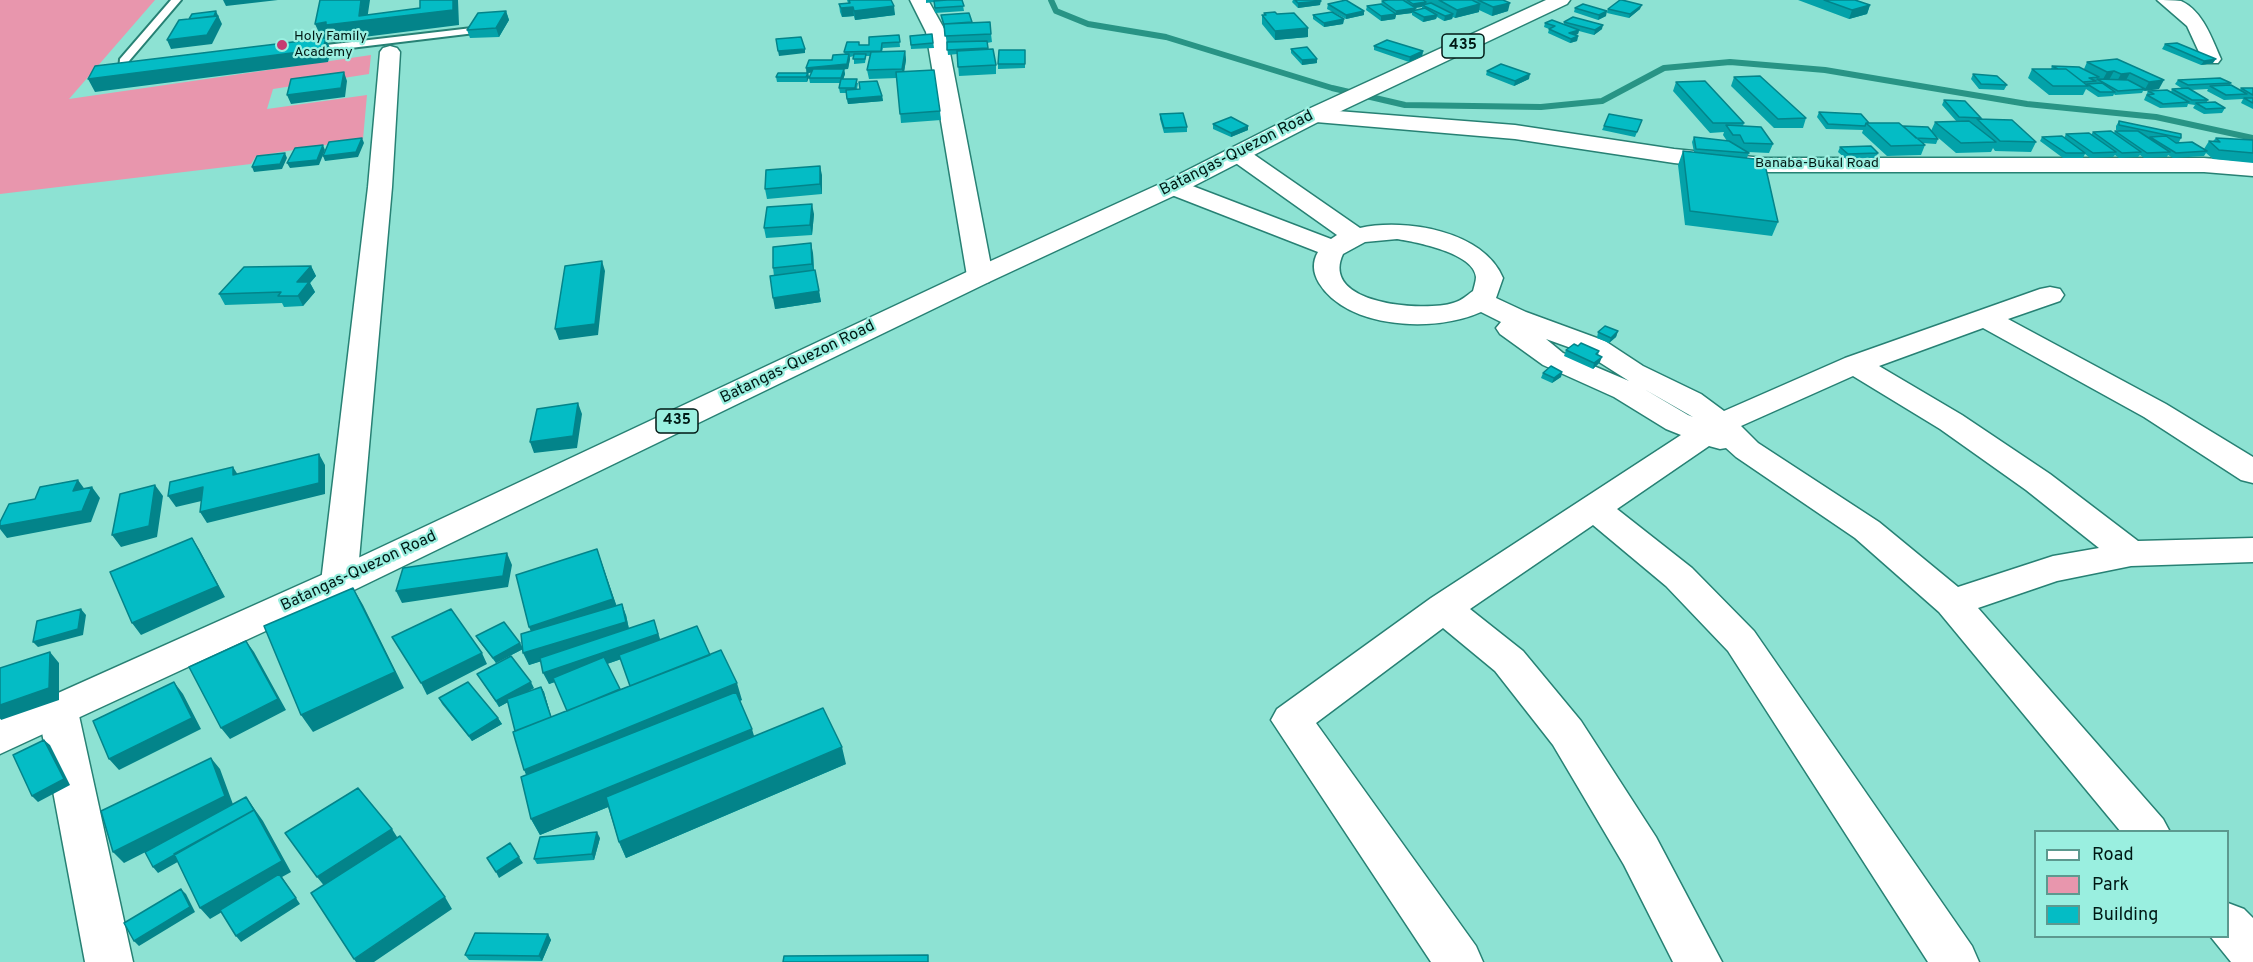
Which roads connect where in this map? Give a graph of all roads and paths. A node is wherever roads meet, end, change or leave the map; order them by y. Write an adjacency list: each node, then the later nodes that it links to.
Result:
1 (176, 0): 9 (lane)
2 (919, 0): 15 (street)
3 (1561, 0): 10 (street, Batangas-Quezon Road / 435)
4 (2166, 0): 8 (street)
5 (472, 31): 6 (lane)
6 (389, 46): 7 (lane); 25 (street)
7 (297, 52)
8 (2211, 59)
9 (148, 70)
10 (1312, 116): 11 (street, Batangas-Quezon Road / 435); 12 (street, Banaba-Bukal Road)
11 (1238, 154): 13 (street, Batangas-Quezon Road / 435); 14 (street)
12 (2253, 169)
13 (1173, 187): 14 (street); 15 (street, Batangas-Quezon Road / 435)
14 (1345, 243): 17 (street); 17 (street)
15 (980, 276): 25 (street, Batangas-Quezon Road / 435)
16 (2050, 295): 18 (street)
17 (1472, 304): 20 (street)
18 (1985, 318): 19 (street); 21 (street)
19 (1855, 364): 20 (street); 24 (street)
20 (1712, 429): 22 (street); 26 (street)
21 (2253, 472)
22 (1594, 508): 27 (street); 36 (street)
23 (2253, 550): 24 (street)
24 (2131, 554): 26 (street)
25 (339, 582): 28 (street, Batangas-Quezon Road / 435)
26 (1952, 603): 30 (street)
27 (1444, 608): 34 (street); 35 (street)
28 (58, 711): 29 (street, Batangas-Quezon Road / 435); 33 (street)
29 (3, 736)
30 (2147, 830)
31 (2229, 925): 32 (street)
32 (2253, 953)
33 (109, 962)
34 (1459, 962)
35 (1698, 962)
36 (1955, 962)

